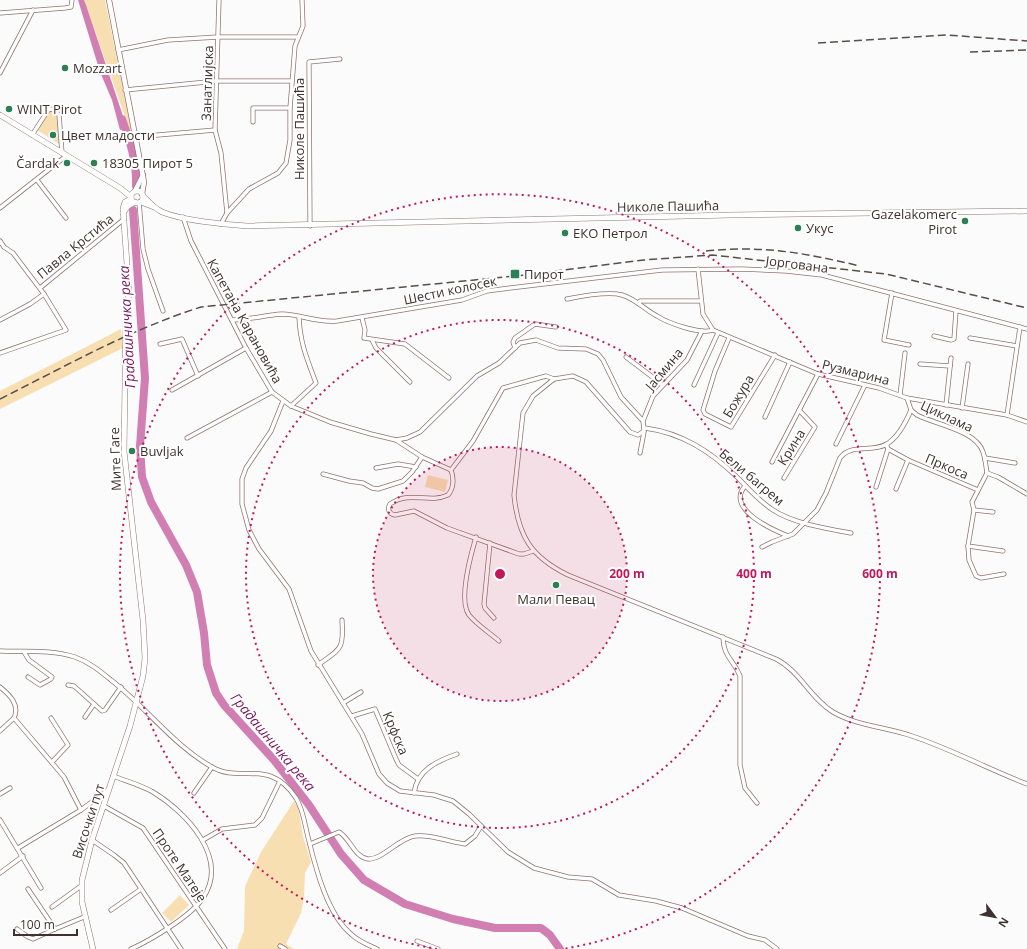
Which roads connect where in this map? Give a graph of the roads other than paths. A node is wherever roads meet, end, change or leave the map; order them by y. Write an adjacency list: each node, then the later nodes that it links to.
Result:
1 (72, 0): 5 (street)
2 (109, 0): 9 (street)
3 (219, 0): 7 (street, Занатлијска)
4 (302, 0): 8 (street)
5 (33, 10): 6 (street); 11 (street)
6 (0, 13)
7 (218, 37): 8 (street); 9 (street); 13 (street, Занатлијска)
8 (298, 37): 12 (street)
9 (118, 50): 14 (street)
10 (340, 59): 33 (street, Николе Пашића)
11 (0, 73)
12 (292, 80): 13 (street); 15 (street)
13 (217, 81): 14 (street); 18 (street, Занатлијска)
14 (125, 90): 20 (street)
15 (290, 108): 17 (street); 28 (street)
16 (1, 118): 19 (main road, Николе Пашића)
17 (253, 122)
18 (215, 130): 20 (street); 28 (street, Занатлијска)
19 (32, 135): 21 (main road, Николе Пашића); 21 (street)
20 (135, 136): 22 (street)
21 (64, 154): 23 (street); 24 (main road, Николе Пашића)
22 (142, 175): 25 (street); 25 (street)
23 (37, 180): 26 (street); 31 (street)
24 (123, 190): 25 (main road, Мите Гаге); 25 (main road, Николе Пашића)
25 (136, 197): 29 (main road); 29 (main road, Мите Гаге); 30 (main road, Николе Пашића); 43 (street)
26 (0, 208)
27 (1027, 211): 33 (main road, Николе Пашића)
28 (228, 213): 32 (street)
29 (123, 217): 36 (street, Павла Крстића); 141 (main road, Мите Гаге)
30 (182, 217): 32 (main road, Николе Пашића); 47 (street, Капетана Карановића)
31 (66, 218)
32 (221, 224): 33 (main road, Николе Пашића)
33 (310, 226)
34 (0, 241): 36 (street)
35 (698, 270): 37 (street, Јоргована); 40 (street); 45 (street, Шести колосек)
36 (40, 288): 38 (street)
37 (892, 293): 42 (street, Јоргована); 59 (street)
38 (44, 294): 46 (street); 63 (street)
39 (567, 298): 41 (street)
40 (701, 301): 41 (street); 51 (street)
41 (638, 303): 52 (street)
42 (956, 311): 49 (street, Јоргована); 54 (street)
43 (163, 312)
44 (299, 317): 45 (street, Шести колосек); 47 (street, Шести колосек); 86 (street)
45 (362, 318): 57 (street)
46 (0, 320)
47 (232, 320): 61 (street, Капетана Карановића)
48 (556, 327): 62 (street)
49 (1020, 327): 50 (street, Јоргована); 60 (street)
50 (1027, 329)
51 (713, 330): 52 (street); 53 (street, Рузмарина)
52 (702, 331): 77 (street, Јасмина)
53 (718, 333): 55 (street, Рузмарина); 78 (street)
54 (934, 336)
55 (729, 338): 65 (street, Рузмарина); 65 (street, Божура)
56 (970, 338): 60 (street)
57 (372, 340): 74 (street); 76 (street)
58 (160, 344): 73 (street)
59 (909, 345)
60 (1018, 346): 90 (street)
61 (246, 348): 73 (street); 81 (street, Капетана Карановића)
62 (515, 348): 92 (street); 96 (street)
63 (0, 353)
64 (905, 353): 82 (street, Рузмарина)
65 (775, 355): 68 (street, Рузмарина)
66 (626, 357): 77 (street)
67 (951, 358): 71 (street)
68 (790, 362): 72 (street, Рузмарина); 91 (street)
69 (920, 364): 71 (street)
70 (968, 364): 87 (street)
71 (950, 366): 85 (street)
72 (818, 374): 79 (street, Рузмарина); 88 (street, Крина)
73 (198, 376): 80 (street)
74 (449, 378)
75 (554, 379): 94 (street); 108 (street); 127 (street)
76 (410, 382)
77 (663, 385): 92 (street, Јасмина)
78 (694, 385)
79 (866, 385): 82 (street, Рузмарина); 97 (street)
80 (172, 390)
81 (272, 392): 84 (street, Капетана Карановића); 95 (street)
82 (900, 394): 83 (street, Циклама)
83 (907, 398): 85 (street); 89 (street, Циклама)
84 (283, 401): 86 (street, Капетана Карановића); 135 (street)
85 (946, 405): 87 (street)
86 (291, 406): 96 (street, Капетана Карановића)
87 (962, 408): 90 (street)
88 (799, 410): 104 (street, Крина); 111 (street, Крина)
89 (911, 410): 98 (street); 102 (street, Циклама)
90 (1007, 415): 93 (street)
91 (765, 417)
92 (643, 421): 94 (street)
93 (1027, 422)
94 (644, 429): 100 (street); 112 (street, Бели багрем)
95 (187, 438)
96 (396, 440): 101 (street)
97 (836, 444)
98 (886, 444): 99 (street); 119 (street)
99 (888, 449): 103 (street, Пркоса); 113 (street)
100 (640, 452)
101 (422, 457): 106 (street); 108 (street)
102 (984, 458): 105 (street); 109 (street, Циклама)
103 (908, 460): 114 (street, Пркоса); 115 (street, Пркоса)
104 (772, 462)
105 (1015, 463)
106 (416, 467): 107 (street); 110 (street)
107 (376, 468)
108 (451, 470): 122 (street)
109 (986, 473): 115 (street); 116 (street)
110 (323, 474)
111 (784, 478)
112 (745, 486): 119 (street, Бели багрем); 121 (street)
113 (876, 487)
114 (896, 489)
115 (978, 490): 117 (street)
116 (1027, 494)
117 (974, 510): 118 (street); 124 (street)
118 (992, 512)
119 (805, 522): 120 (street, Бели багрем); 121 (street)
120 (851, 533)
121 (788, 536): 125 (street)
122 (476, 537): 123 (street); 132 (street)
123 (490, 543): 127 (street); 129 (street)
124 (968, 546): 126 (street); 128 (street)
125 (762, 547)
126 (1003, 550)
127 (533, 551): 131 (street)
128 (1004, 574)
129 (494, 618)
130 (342, 620): 135 (street)
131 (723, 637): 155 (street); 161 (street)
132 (499, 641)
133 (0, 651): 134 (street)
134 (24, 652): 136 (street); 139 (street)
135 (318, 665): 142 (street)
136 (28, 677)
137 (68, 685): 143 (street)
138 (0, 687): 146 (street)
139 (121, 687): 141 (street); 143 (street)
140 (361, 692): 142 (street)
141 (137, 701): 151 (street); 152 (main road, Височки пут)
142 (343, 703): 145 (street)
143 (94, 704): 144 (street)
144 (85, 716)
145 (352, 716): 153 (street, Крфска); 159 (street)
146 (14, 718): 148 (street); 150 (street)
147 (51, 718): 150 (street)
148 (0, 731)
149 (457, 754): 153 (street)
150 (52, 762): 163 (street)
151 (212, 767): 154 (street); 158 (street)
152 (114, 776): 157 (main road, Височки пут); 167 (street)
153 (418, 779): 159 (street)
154 (280, 781): 167 (street); 168 (street)
155 (1027, 784)
156 (10, 788): 160 (street)
157 (109, 789): 162 (main road, Височки пут); 163 (street)
158 (194, 793)
159 (414, 793): 165 (street)
160 (0, 794)
161 (757, 803)
162 (104, 806): 166 (main road, Височки пут); 177 (street, Проте Матеје)
163 (81, 810): 169 (street)
164 (0, 820): 169 (street)
165 (481, 826): 168 (street); 192 (street)
166 (92, 840): 172 (main road, Височки пут); 175 (street)
167 (203, 840): 177 (street)
168 (310, 844): 190 (street)
169 (18, 848): 170 (street)
170 (23, 856): 171 (street); 173 (street)
171 (0, 873)
172 (81, 886): 176 (street); 179 (main road, Височки пут)
173 (41, 888)
174 (28, 889): 182 (street)
175 (141, 889): 178 (street); 181 (street)
176 (52, 907)
177 (196, 907): 181 (street); 188 (street, Проте Матеје)
178 (111, 910)
179 (84, 917): 182 (street); 185 (main road, Височки пут)
180 (17, 928): 182 (street)
181 (167, 928): 186 (street); 187 (street)
182 (56, 929)
183 (417, 941): 191 (street)
184 (280, 946): 189 (street)
185 (93, 949)
186 (132, 949)
187 (181, 949)
188 (226, 949)
189 (285, 949)
190 (377, 949)
191 (438, 949)
192 (777, 949)

